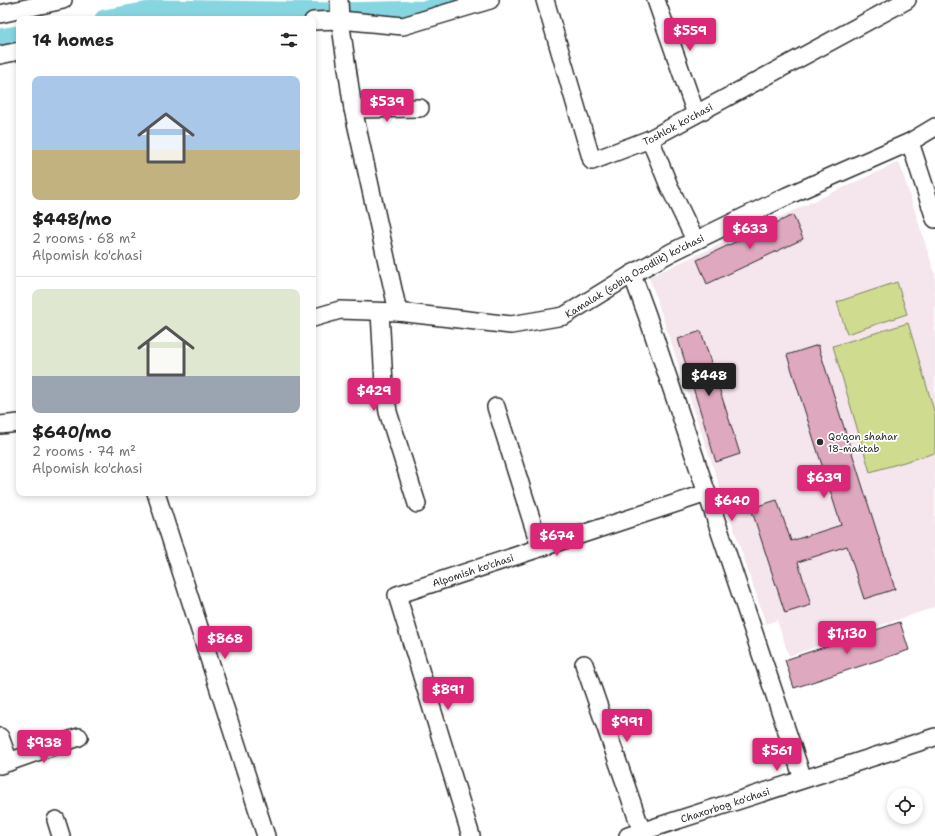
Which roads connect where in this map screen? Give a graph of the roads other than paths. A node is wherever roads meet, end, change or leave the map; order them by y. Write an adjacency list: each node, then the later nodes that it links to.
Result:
1 (63, 0): 7 (street)
2 (339, 0): 8 (street)
3 (490, 0): 8 (street)
4 (545, 0): 16 (street, Toshlok ko'chasi)
5 (656, 0): 14 (street)
6 (907, 0): 14 (street, Toshlok ko'chasi)
7 (0, 14)
8 (340, 20): 9 (street); 13 (street)
9 (316, 21)
10 (16, 52): 11 (street)
11 (0, 55)
12 (420, 108): 13 (street)
13 (353, 109): 22 (street)
14 (696, 114): 16 (street, Toshlok ko'chasi)
15 (935, 127): 17 (street, Kamalak (sobiq Ozodlik) ko'chasi)
16 (650, 139): 19 (street)
17 (910, 142): 18 (street); 19 (street, Kamalak (sobiq Ozodlik) ko'chasi)
18 (935, 219)
19 (695, 240): 20 (street, Kamalak (sobiq Ozodlik) ko'chasi)
20 (632, 274): 22 (street, Kamalak (sobiq Ozodlik) ko'chasi); 27 (street)
21 (380, 312): 22 (street, Kamalak (sobiq Ozodlik) ko'chasi); 23 (street, Kamalak (sobiq Ozodlik) ko'chasi); 29 (street)
22 (398, 312)
23 (316, 317)
24 (496, 407): 30 (street)
25 (16, 423): 26 (street)
26 (0, 425)
27 (707, 493): 30 (street, Alpomish ko'chasi); 36 (street)
28 (157, 496): 40 (street)
29 (417, 504)
30 (540, 548): 41 (street, Alpomish ko'chasi)
31 (584, 664): 38 (street)
32 (79, 736): 35 (street)
33 (935, 736): 36 (street, Chaxorbog ko'chasi)
34 (0, 737): 35 (street)
35 (4, 763)
36 (803, 779): 38 (street, Chaxorbog ko'chasi)
37 (56, 820): 39 (street)
38 (635, 834)
39 (61, 836)
40 (266, 836)
41 (471, 836)

